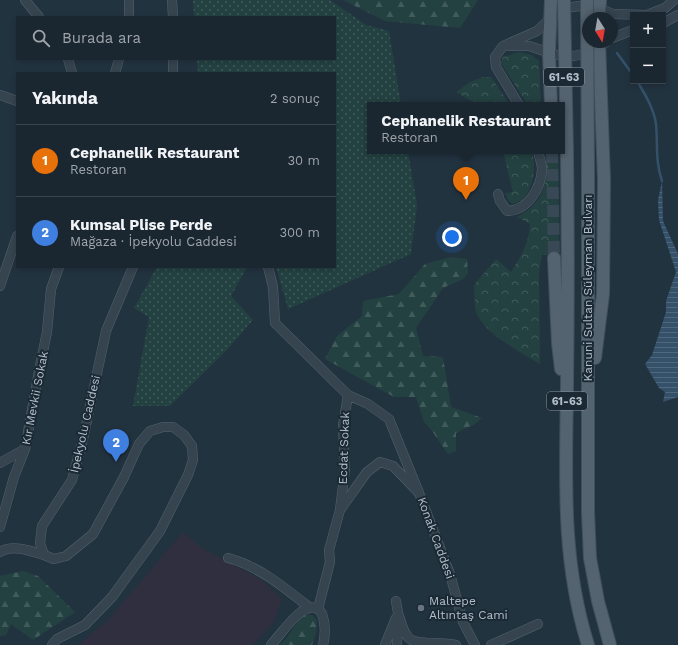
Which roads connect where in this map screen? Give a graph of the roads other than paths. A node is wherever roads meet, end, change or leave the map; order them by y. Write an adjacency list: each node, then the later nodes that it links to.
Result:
1 (25, 0): 10 (street)
2 (129, 0): 11 (street)
3 (172, 0): 12 (street)
4 (550, 0): 13 (main road, 61-63)
5 (564, 0): 41 (main road, Kanuni Sultan Süleyman Bulvarı / 61-63, bridge)
6 (587, 0): 40 (main road, Kanuni Sultan Süleyman Bulvarı / 61-63, bridge)
7 (674, 0): 8 (street)
8 (599, 9): 13 (street)
9 (678, 15): 14 (street)
10 (37, 16)
11 (129, 16)
12 (173, 16)
13 (550, 20): 17 (street); 20 (main road, 61-63)
14 (666, 21)
15 (630, 31): 16 (street)
16 (618, 36)
17 (503, 46): 20 (street); 29 (street)
18 (596, 48): 20 (street)
19 (601, 48): 40 (main road, 61-63)
20 (549, 53): 30 (main road, 61-63)
21 (68, 60): 24 (street)
22 (119, 60): 25 (street)
23 (173, 60): 26 (street)
24 (72, 72)
25 (115, 72)
26 (173, 72)
27 (0, 95): 28 (street)
28 (16, 101)
29 (517, 102)
30 (551, 102)
31 (539, 154): 32 (street)
32 (498, 194)
33 (16, 239): 38 (street)
34 (554, 258): 41 (main road, 61-63)
35 (58, 268): 42 (street, Kır Mevkii Sokak)
36 (134, 268): 48 (street, İpekyolu Caddesi)
37 (268, 268): 39 (street, Ecdat Sokak)
38 (0, 286)
39 (348, 395): 44 (street); 45 (street, Ecdat Sokak)
40 (588, 406): 63 (main road, Kanuni Sultan Süleyman Bulvarı / 61-63)
41 (566, 420): 62 (main road, Kanuni Sultan Süleyman Bulvarı / 61-63)
42 (25, 449): 43 (street); 46 (street, Kır Mevkii Sokak)
43 (0, 462)
44 (419, 493): 45 (street, Konak Caddesi); 60 (street, Konak Caddesi)
45 (340, 510): 51 (street, Ecdat Sokak)
46 (0, 527)
47 (0, 552): 48 (street)
48 (44, 555): 54 (street)
49 (228, 558): 51 (street)
50 (396, 601): 52 (street)
51 (314, 609): 55 (street); 56 (street)
52 (398, 613): 57 (street); 58 (street); 59 (street)
53 (538, 624): 61 (street)
54 (52, 645)
55 (271, 645)
56 (323, 645)
57 (385, 645)
58 (397, 645)
59 (456, 645)
60 (475, 645)
61 (491, 645)
62 (588, 645)
63 (610, 645)

